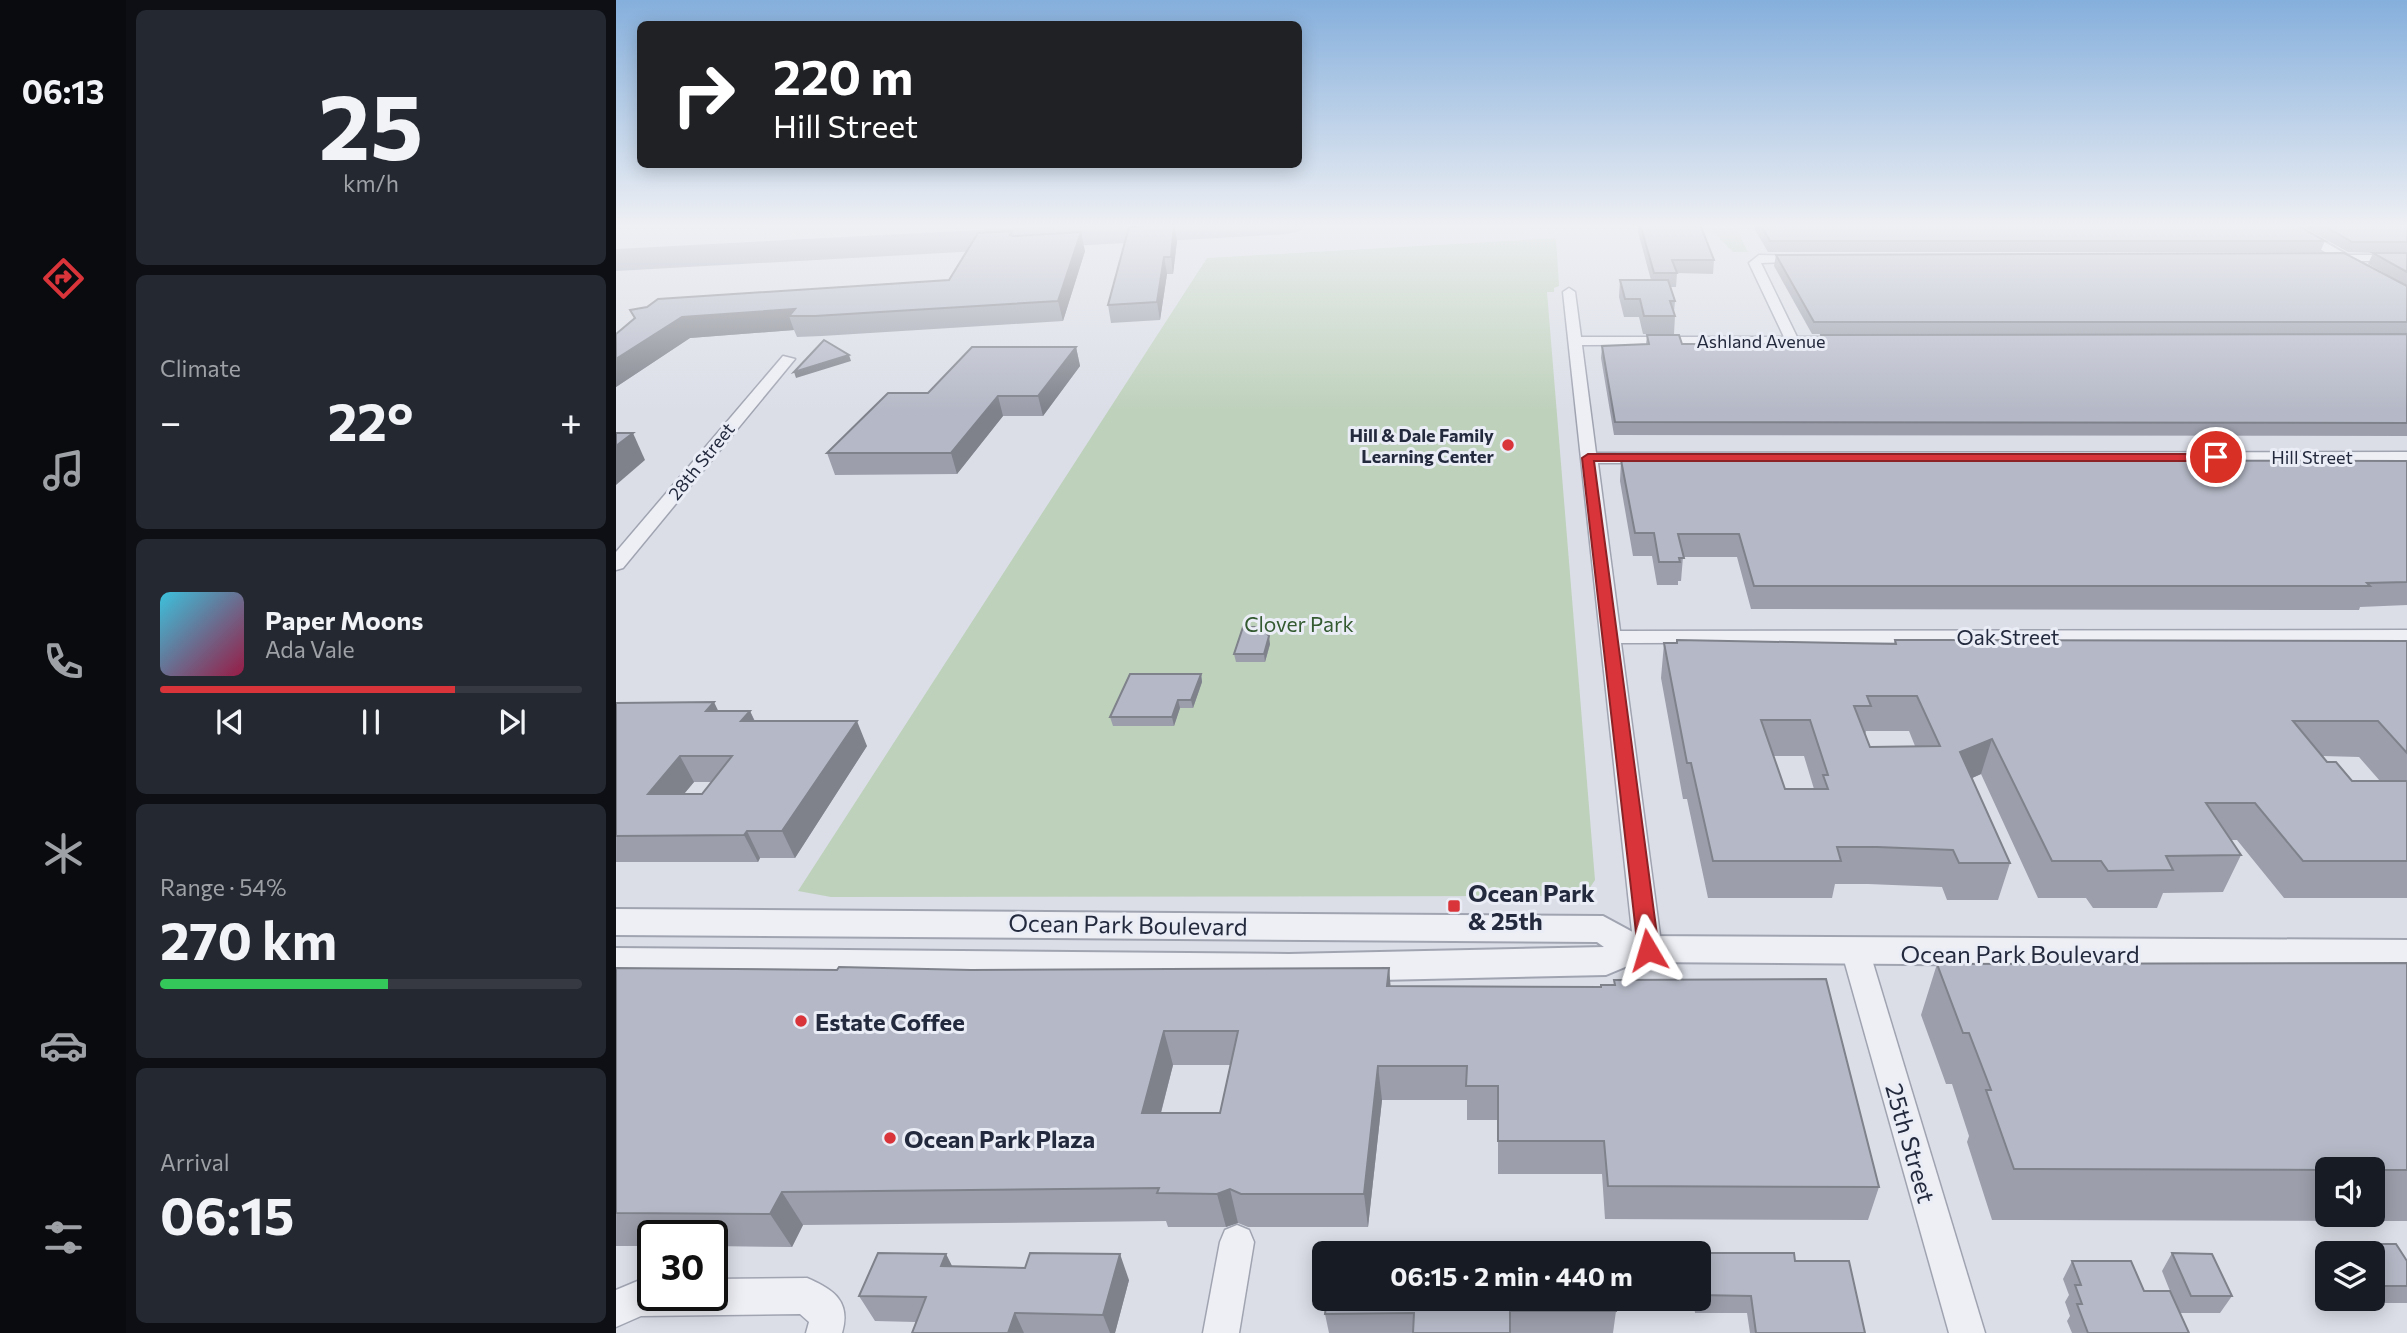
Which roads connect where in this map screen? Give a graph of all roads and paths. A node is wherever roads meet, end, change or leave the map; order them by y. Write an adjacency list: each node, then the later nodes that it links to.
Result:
1 (1766, 286): 4 (street)
2 (1569, 292): 3 (street)
3 (1576, 341): 4 (street, Ashland Avenue); 8 (street)
4 (1792, 341): 5 (street, Ashland Avenue)
5 (1862, 341)
6 (788, 359): 9 (street, 28th Street)
7 (2407, 457): 8 (street, Hill Street)
8 (1588, 458): 11 (street)
9 (616, 564)
10 (2407, 636): 11 (street, Oak Street)
11 (1609, 637): 13 (street)
12 (616, 922): 13 (street, Ocean Park Boulevard)
13 (1641, 950): 14 (street, Ocean Park Boulevard); 16 (street, Ocean Park Boulevard)
14 (1856, 953): 15 (street, Ocean Park Boulevard); 21 (street, 25th Street)
15 (2407, 954)
16 (616, 962)
17 (1237, 1242): 20 (street)
18 (616, 1309): 19 (street)
19 (824, 1333)
20 (1221, 1333)
21 (1967, 1333)

